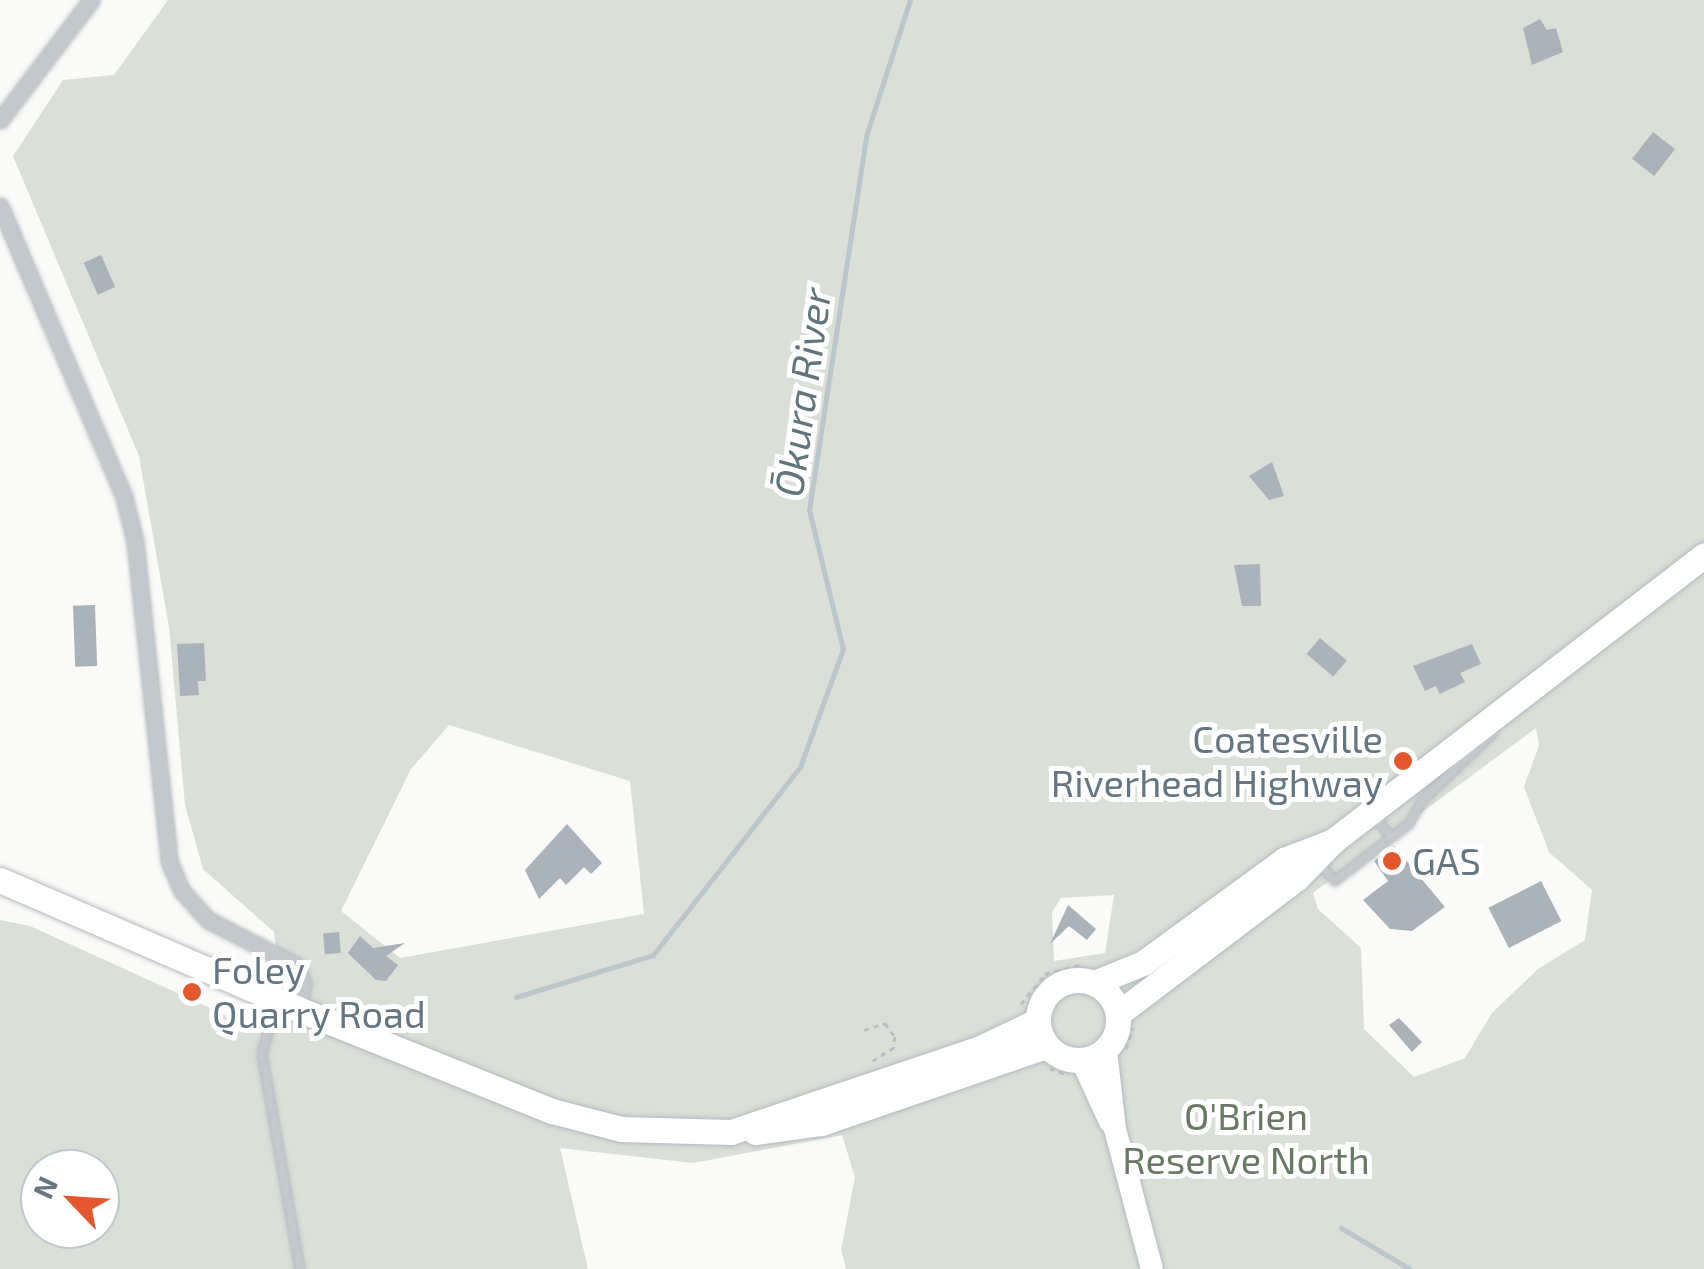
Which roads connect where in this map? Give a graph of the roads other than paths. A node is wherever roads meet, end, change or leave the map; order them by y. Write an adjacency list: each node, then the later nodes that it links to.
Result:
1 (91, 0): 2 (street)
2 (0, 120)
3 (0, 206): 11 (street)
4 (1704, 555): 5 (main road)
5 (1504, 707): 6 (main road); 7 (lane)
6 (1372, 812): 7 (lane); 8 (main road)
7 (1392, 838): 8 (lane)
8 (1325, 851): 10 (main road); 13 (main road)
9 (0, 880): 11 (main road)
10 (1092, 973): 12 (main road); 13 (main road)
11 (288, 1005): 18 (main road); 19 (lane)
12 (1026, 1019): 14 (main road); 18 (main road)
13 (1127, 1019): 15 (main road)
14 (1046, 1046): 16 (main road); 18 (main road)
15 (1116, 1052): 16 (main road); 17 (main road)
16 (1082, 1061): 17 (main road)
17 (1114, 1129): 20 (main road)
18 (731, 1132)
19 (300, 1269)
20 (1152, 1269)

